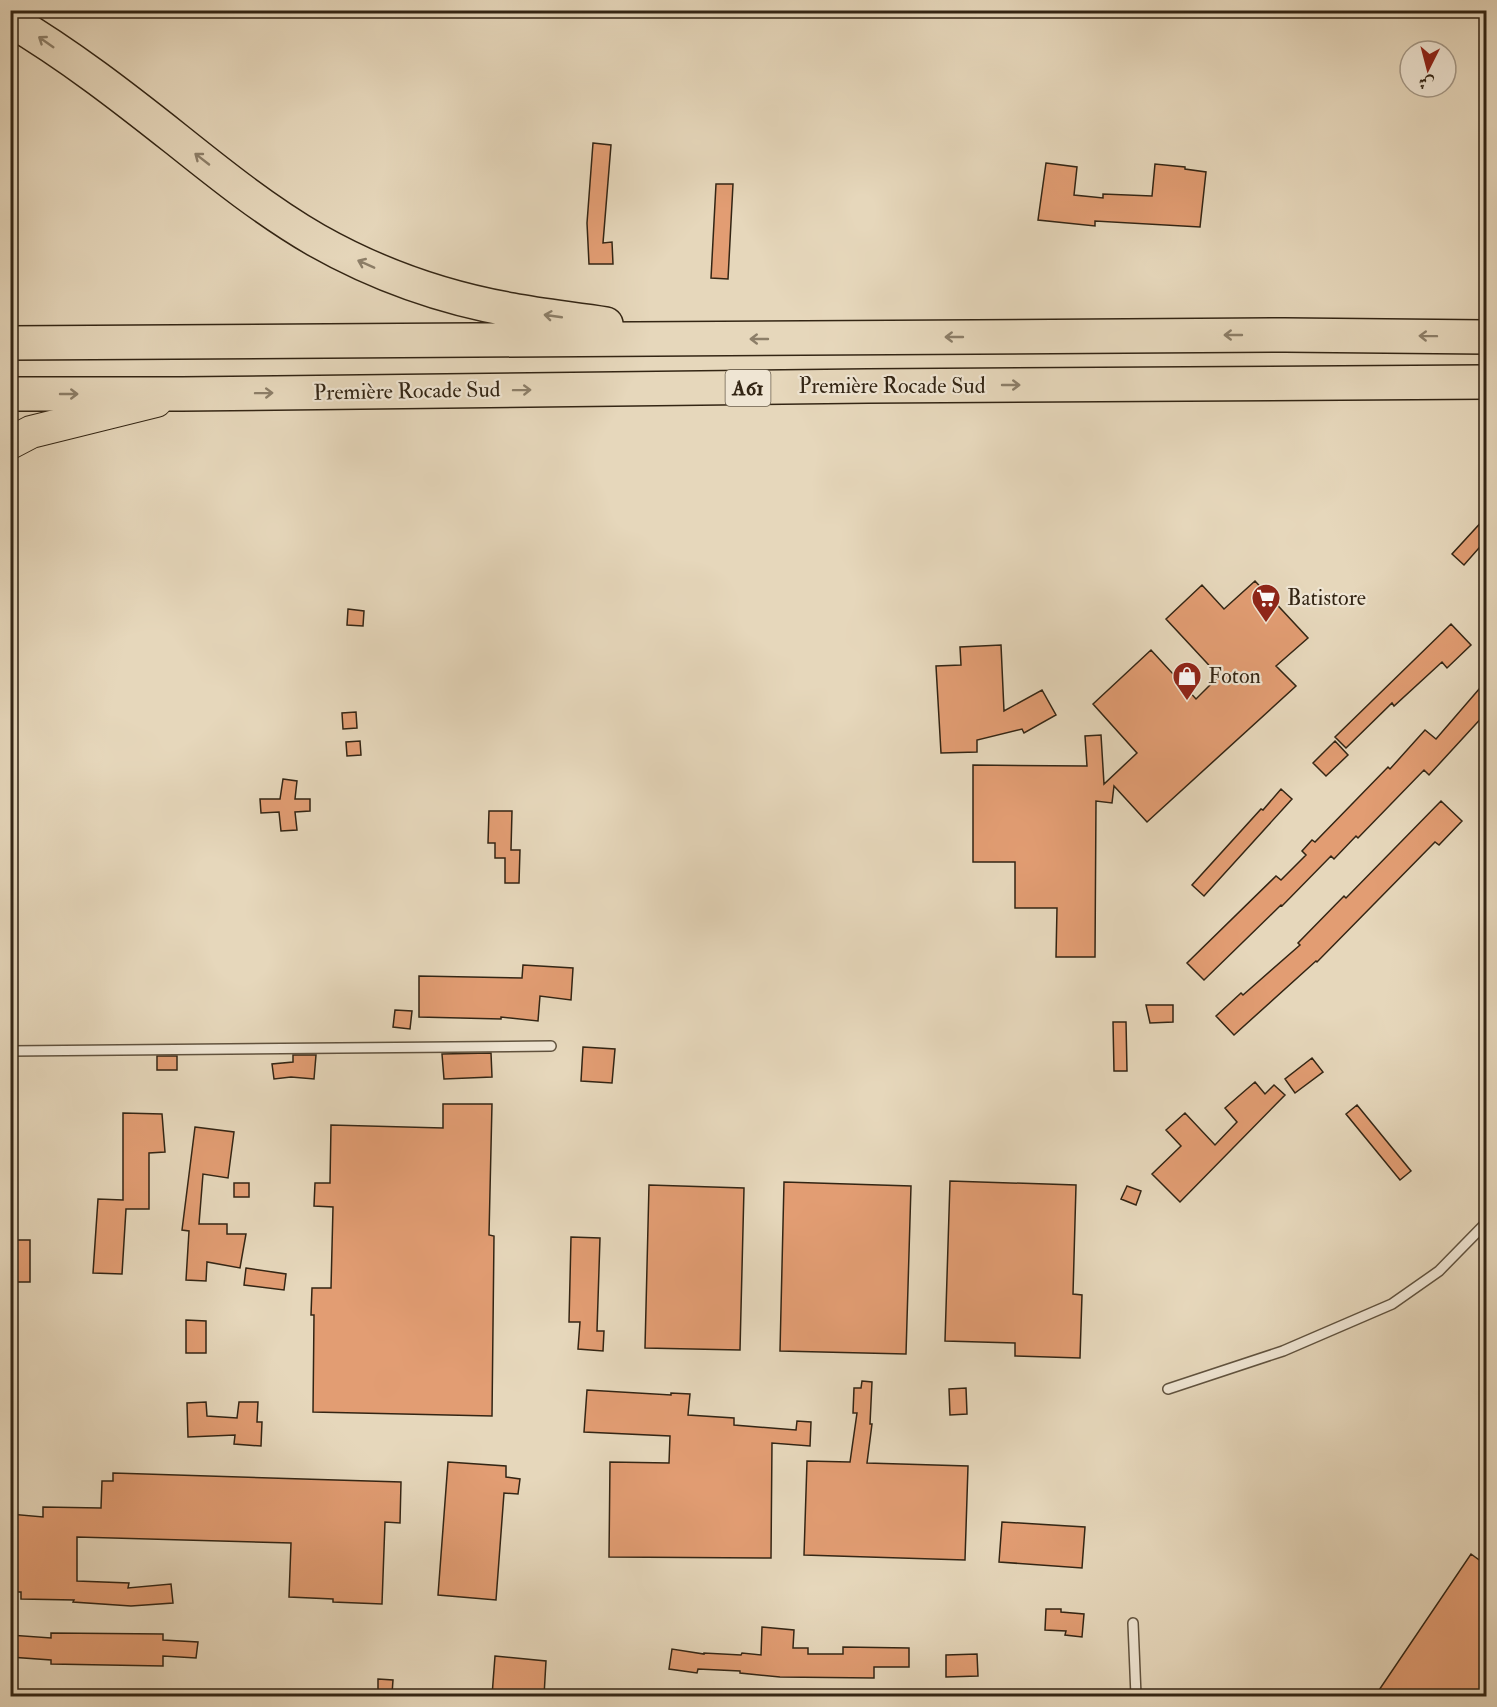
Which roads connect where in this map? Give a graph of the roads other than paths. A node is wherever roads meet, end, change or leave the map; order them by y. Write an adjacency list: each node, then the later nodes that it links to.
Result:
1 (10, 20): 3 (highway, one-way to 1)
2 (1486, 337): 3 (highway, A61, one-way to 3)
3 (715, 339): 4 (highway, A61)
4 (10, 343)
5 (1486, 382): 7 (highway, Première Rocade Sud / A61, one-way to 5)
6 (10, 394): 7 (highway, Première Rocade Sud / A61, one-way to 7)
7 (182, 394): 8 (highway)
8 (10, 443)
9 (550, 1046): 10 (lane)
10 (10, 1051)
11 (1486, 1223): 12 (lane)
12 (1168, 1389)
13 (1133, 1623): 14 (lane)
14 (1137, 1696)

